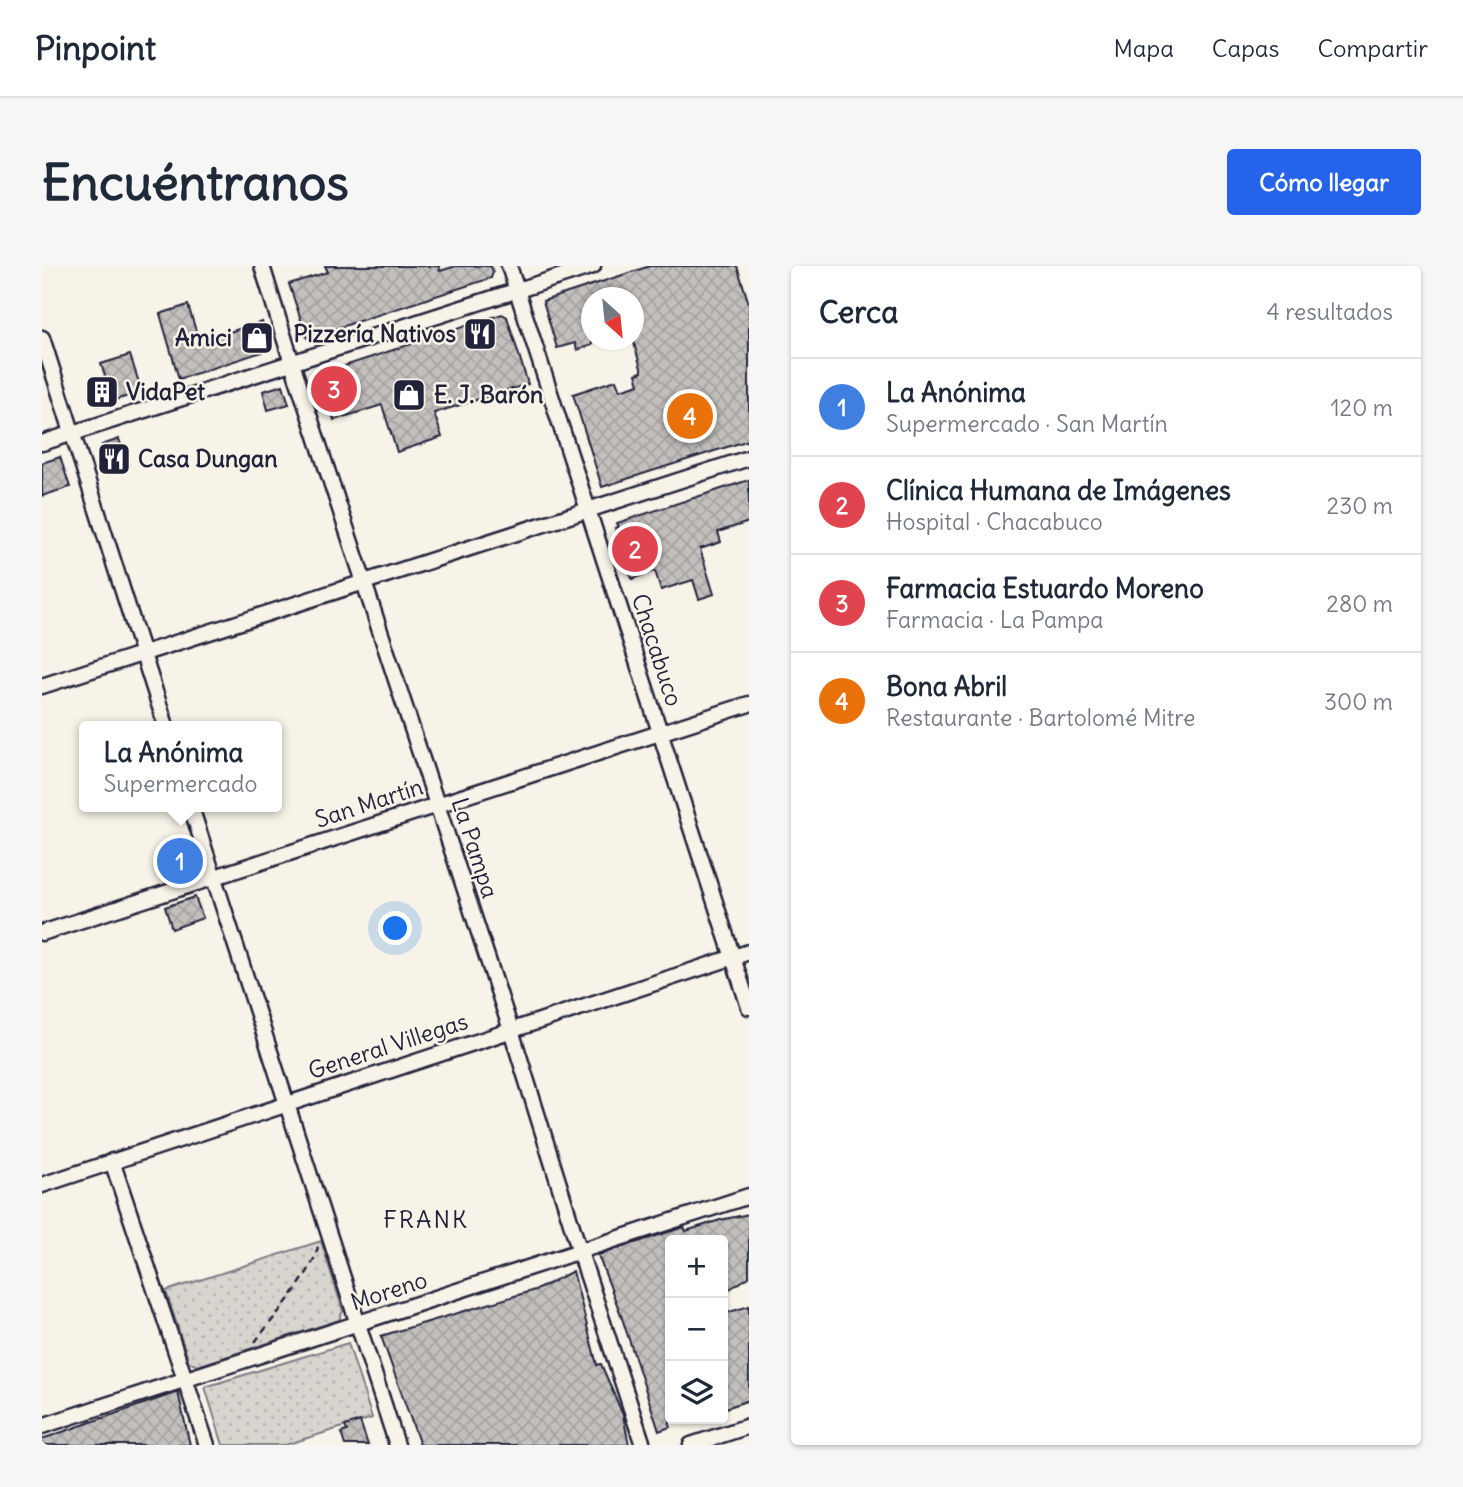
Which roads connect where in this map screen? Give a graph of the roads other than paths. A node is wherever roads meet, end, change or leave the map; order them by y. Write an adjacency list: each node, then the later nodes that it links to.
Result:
1 (262, 266): 6 (street, La Pampa)
2 (509, 266): 4 (street, Chacabuco)
3 (593, 266): 4 (street)
4 (517, 290): 6 (street); 10 (street, Chacabuco)
5 (42, 338): 7 (street)
6 (292, 363): 7 (street); 11 (street, La Pampa)
7 (72, 433): 8 (street); 12 (street)
8 (42, 443)
9 (749, 458): 10 (street)
10 (589, 510): 11 (street); 16 (street, Chacabuco)
11 (364, 582): 12 (street); 17 (street, La Pampa)
12 (143, 654): 13 (street); 15 (street)
13 (42, 686)
14 (749, 704): 16 (street, San Martín)
15 (164, 721)
16 (660, 733): 17 (street, San Martín); 22 (street, Chacabuco)
17 (437, 805): 19 (street, San Martín); 24 (street, La Pampa)
18 (193, 812): 19 (street)
19 (214, 877): 20 (street, San Martín); 25 (street)
20 (42, 933)
21 (749, 953): 22 (street, General Villegas)
22 (733, 958): 23 (street, Chacabuco); 24 (street, General Villegas)
23 (749, 1007)
24 (511, 1030): 25 (street, General Villegas); 29 (street, La Pampa)
25 (287, 1104): 26 (street, General Villegas); 30 (street)
26 (112, 1161): 27 (street, General Villegas); 31 (street)
27 (42, 1185)
28 (749, 1196): 29 (street, Moreno)
29 (580, 1252): 30 (street, Moreno); 36 (street, La Pampa)
30 (358, 1325): 31 (street, Moreno); 35 (street)
31 (186, 1380): 32 (street, Moreno); 34 (street)
32 (42, 1426)
33 (749, 1426): 37 (street)
34 (207, 1445)
35 (397, 1445)
36 (643, 1445)
37 (691, 1445)

